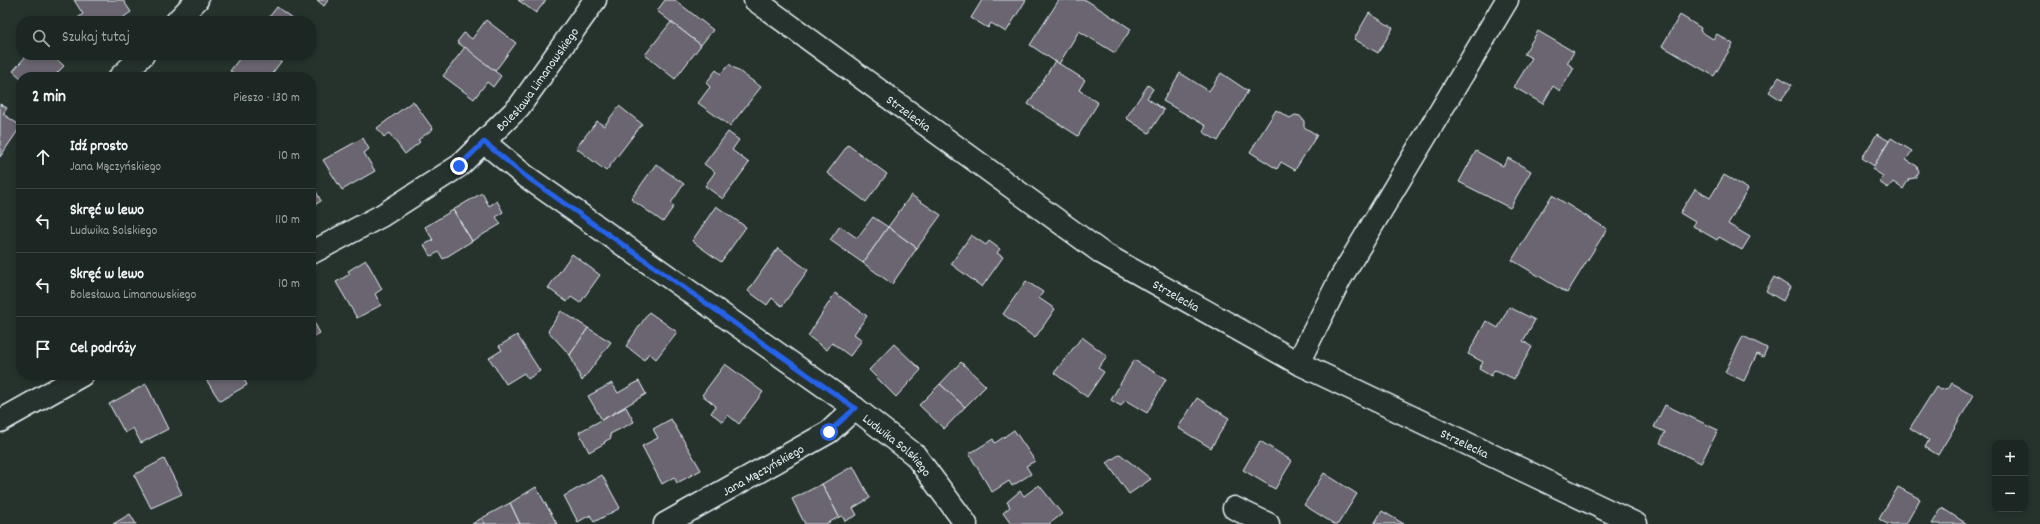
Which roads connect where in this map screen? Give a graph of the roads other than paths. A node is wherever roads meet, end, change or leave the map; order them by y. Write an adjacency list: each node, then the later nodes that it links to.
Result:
1 (197, 0): 5 (street)
2 (595, 0): 8 (street, Bolesława Limanowskiego)
3 (755, 0): 10 (street, Strzelecka)
4 (1507, 0): 10 (street)
5 (182, 16)
6 (138, 60): 7 (street)
7 (125, 72)
8 (484, 142): 9 (street, Bolesława Limanowskiego); 12 (street, Ludwika Solskiego)
9 (316, 250)
10 (1298, 363): 18 (street, Strzelecka)
11 (73, 380): 13 (street)
12 (855, 408): 15 (street, Jana Mączyńskiego); 16 (street, Ludwika Solskiego)
13 (0, 421)
14 (1234, 508): 17 (street)
15 (665, 524)
16 (966, 524)
17 (1268, 524)
18 (1636, 524)

